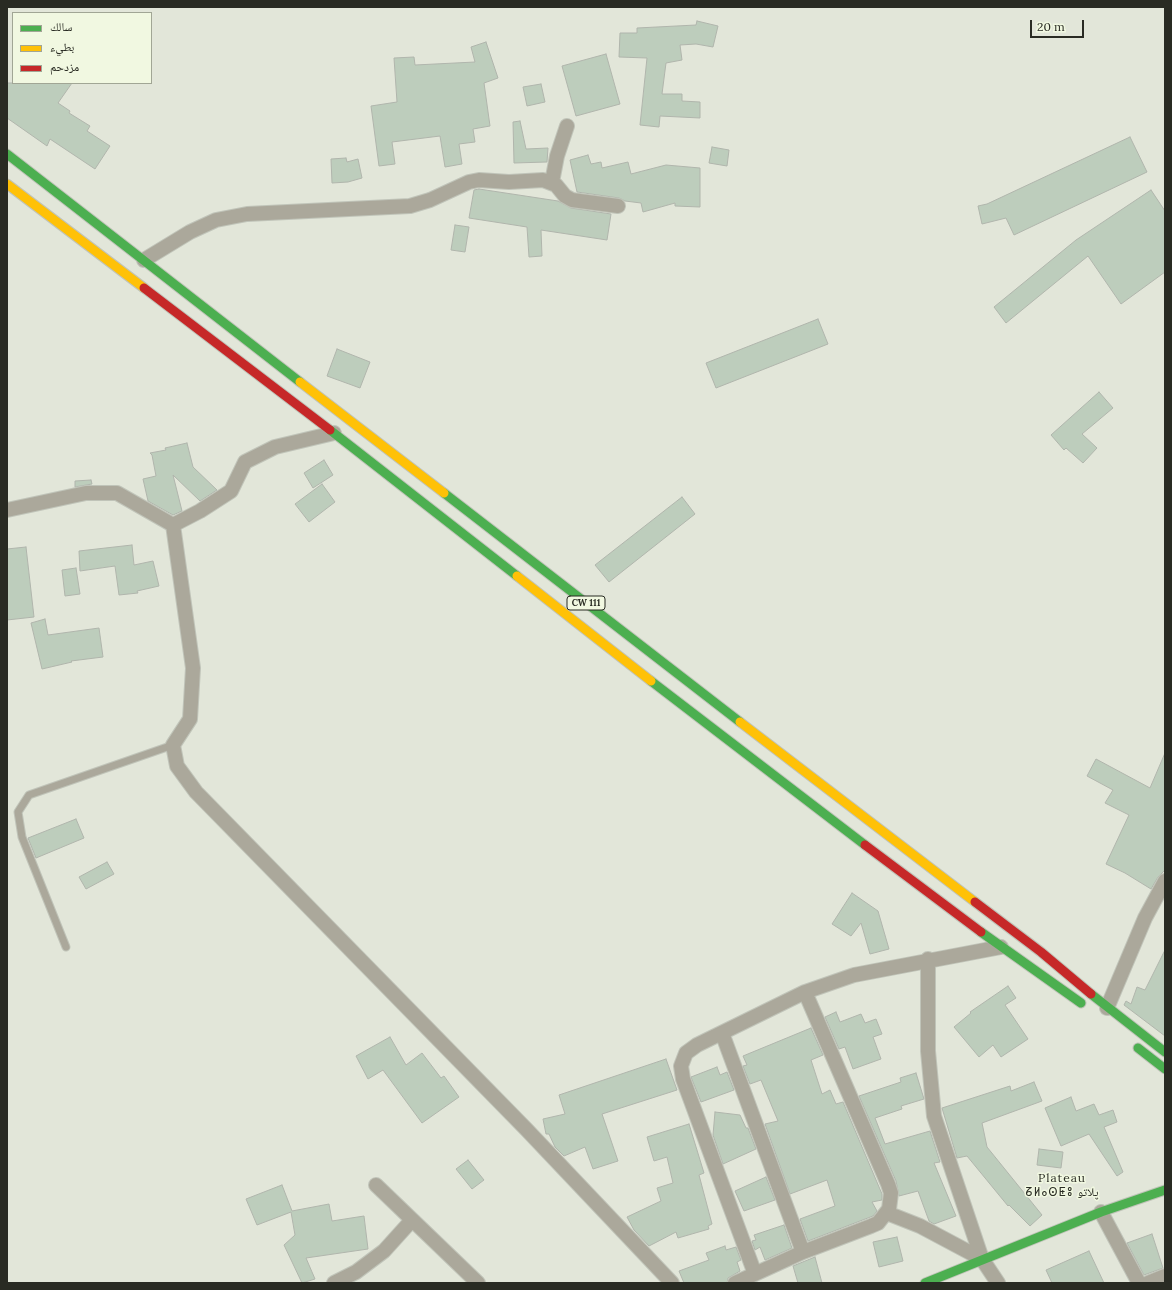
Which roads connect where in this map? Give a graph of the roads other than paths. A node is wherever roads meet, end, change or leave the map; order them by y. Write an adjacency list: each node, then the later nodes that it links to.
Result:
1 (567, 126): 3 (street)
2 (7, 154): 6 (main road, CW 111)
3 (552, 182): 5 (street); 6 (street)
4 (7, 184): 7 (main road, CW 111)
5 (618, 206)
6 (144, 260): 16 (main road, CW 111)
7 (334, 433): 9 (street); 13 (main road, CW 111)
8 (7, 510): 9 (street)
9 (173, 525): 10 (street)
10 (173, 745): 12 (lane); 33 (street)
11 (1165, 881): 16 (street)
12 (66, 947)
13 (1001, 947): 14 (street); 17 (main road, CW 111)
14 (928, 959): 15 (street); 28 (street)
15 (805, 992): 18 (street); 25 (street)
16 (1107, 1008): 20 (main road, CW 111)
17 (1089, 1009)
18 (722, 1033): 27 (street); 29 (street)
19 (1129, 1041): 21 (main road)
20 (1165, 1052)
21 (1165, 1070)
22 (376, 1186): 26 (street)
23 (1165, 1190): 24 (main road)
24 (1101, 1212): 28 (main road); 37 (street)
25 (887, 1213): 27 (street); 28 (street)
26 (412, 1220): 31 (street); 32 (street)
27 (803, 1252): 29 (street)
28 (982, 1259): 35 (main road); 36 (street)
29 (755, 1274): 34 (street)
30 (1165, 1276): 38 (street)
31 (334, 1283)
32 (478, 1283)
33 (672, 1283)
34 (735, 1283)
35 (926, 1283)
36 (998, 1283)
37 (1139, 1283)
38 (1148, 1283)

